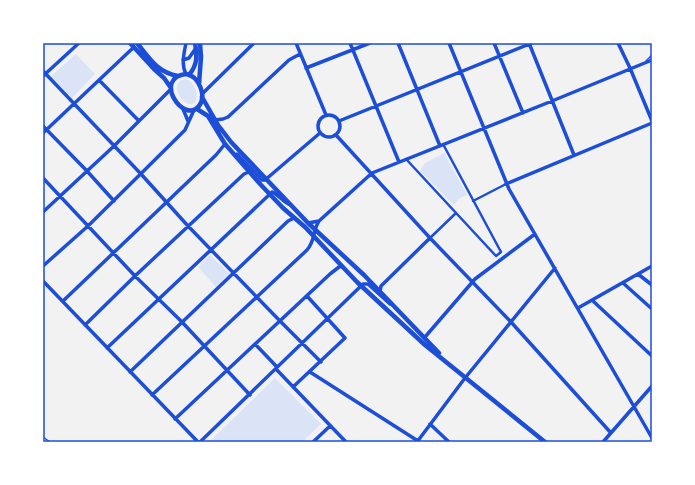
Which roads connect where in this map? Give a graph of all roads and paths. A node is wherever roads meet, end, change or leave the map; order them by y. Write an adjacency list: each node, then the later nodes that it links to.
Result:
1 (79, 43): 26 (street)
2 (130, 43): 14 (street)
3 (186, 43): 20 (street)
4 (200, 43): 30 (street)
5 (254, 43): 33 (street)
6 (296, 43): 17 (street)
7 (350, 43): 16 (street)
8 (370, 43): 16 (street)
9 (398, 43): 32 (street)
10 (449, 43): 25 (street)
11 (494, 43): 19 (street)
12 (530, 43): 19 (street); 34 (street)
13 (618, 43): 24 (street)
14 (136, 45): 28 (street); 29 (street); 31 (street)
15 (196, 46): 20 (street); 27 (street)
16 (352, 50): 23 (street); 36 (street)
17 (300, 54): 23 (street); 41 (street)
18 (652, 55): 22 (lane)
19 (499, 56): 25 (street); 39 (street)
20 (184, 60): 27 (street)
21 (652, 60): 22 (street)
22 (645, 63): 24 (street)
23 (306, 68): 40 (street)
24 (630, 68): 34 (street); 45 (street)
25 (461, 72): 32 (street); 47 (street)
26 (44, 74): 35 (street)
27 (188, 74): 28 (street); 30 (street)
28 (178, 76): 31 (street)
29 (99, 80): 35 (street); 42 (street)
30 (199, 84): 33 (street)
31 (171, 89): 37 (street); 42 (street)
32 (417, 90): 36 (street); 52 (street)
33 (202, 96): 38 (street); 41 (street)
34 (552, 101): 39 (street); 54 (street)
35 (75, 104): 48 (street); 53 (street)
36 (376, 106): 43 (street); 56 (street)
37 (182, 109): 38 (street); 44 (street)
38 (195, 110): 44 (street); 51 (street)
39 (523, 113): 47 (street)
40 (326, 115): 43 (street); 49 (street)
41 (215, 120): 62 (street)
42 (139, 121): 53 (street)
43 (339, 121): 50 (street)
44 (188, 122): 60 (street)
45 (652, 122): 54 (street)
46 (43, 126): 48 (street)
47 (485, 128): 52 (street); 63 (street)
48 (45, 132): 57 (street)
49 (320, 132): 50 (street); 62 (street)
50 (336, 135): 59 (street)
51 (225, 144): 58 (street); 62 (street); 68 (street)
52 (441, 145): 55 (street); 67 (street)
53 (114, 146): 57 (street); 60 (street)
54 (574, 155): 63 (street)
55 (406, 159): 56 (street); 71 (street)
56 (399, 162): 59 (street)
57 (87, 171): 65 (street); 66 (street)
58 (249, 172): 64 (street); 76 (street)
59 (372, 173): 73 (street); 80 (street)
60 (141, 174): 66 (street); 68 (street)
61 (43, 178): 65 (street)
62 (268, 179): 69 (street)
63 (506, 184): 67 (street); 78 (street)
64 (270, 194): 69 (street); 72 (street); 81 (street)
65 (60, 196): 70 (street); 75 (street)
66 (114, 201): 75 (street)
67 (473, 201): 71 (street)
68 (166, 202): 76 (street); 82 (street)
69 (292, 206): 74 (street)
70 (43, 212)
71 (456, 213): 80 (street)
72 (294, 218): 79 (street); 87 (street)
73 (319, 221): 74 (street); 77 (street)
74 (308, 223): 77 (street)
75 (88, 226): 82 (street); 83 (street)
76 (188, 226): 81 (street); 89 (street)
77 (315, 229): 79 (street); 95 (street)
78 (535, 234): 86 (street); 91 (street)
79 (315, 236): 84 (street); 97 (street)
80 (430, 238): 91 (street); 95 (street)
81 (211, 250): 87 (street); 98 (street)
82 (114, 253): 89 (street); 99 (street)
83 (43, 266)
84 (342, 266): 94 (street); 96 (street)
85 (652, 266): 88 (street)
86 (555, 268): 102 (street); 107 (street)
87 (234, 273): 97 (street); 106 (street)
88 (638, 274): 92 (street); 93 (street)
89 (135, 276): 98 (street); 108 (street)
90 (43, 281): 99 (street)
91 (473, 282): 107 (street); 109 (street)
92 (623, 283): 100 (street); 103 (street)
93 (652, 285)
94 (361, 286): 101 (street); 104 (street); 116 (street)
95 (380, 292): 101 (street)
96 (307, 296): 104 (street); 105 (street)
97 (257, 297): 105 (street); 112 (street)
98 (158, 299): 106 (street); 113 (street)
99 (63, 301): 108 (street)
100 (593, 301): 102 (street); 114 (street)
101 (395, 306): 109 (street)
102 (578, 308): 126 (street)
103 (652, 309)
104 (327, 318): 110 (street); 115 (street)
105 (280, 321): 110 (street); 111 (street)
106 (182, 322): 112 (street); 119 (street)
107 (511, 322): 121 (street); 130 (street)
108 (85, 325): 113 (street)
109 (425, 337): 116 (street)
110 (302, 343): 115 (street); 117 (street)
111 (255, 344): 117 (street); 118 (street)
112 (204, 346): 118 (street); 124 (street)
113 (107, 348): 119 (street)
114 (652, 356)
115 (321, 362): 120 (street)
116 (447, 362): 121 (street)
117 (276, 368): 123 (street); 125 (street)
118 (226, 370): 125 (street); 127 (street)
119 (130, 372): 124 (street)
120 (310, 372): 123 (street); 133 (street)
121 (465, 378): 128 (street); 139 (street)
122 (652, 386): 126 (street)
123 (293, 387): 129 (street)
124 (152, 395): 127 (street)
125 (250, 395): 135 (street)
126 (634, 407): 130 (street); 132 (street)
127 (175, 419): 135 (street)
128 (430, 424): 133 (street); 138 (street)
129 (330, 426): 136 (street); 137 (street)
130 (611, 433): 140 (street)
131 (43, 437): 134 (lane)
132 (652, 438)
133 (417, 441)
134 (50, 442)
135 (199, 442)
136 (313, 442)
137 (346, 442)
138 (449, 442)
139 (545, 442)
140 (603, 442)

